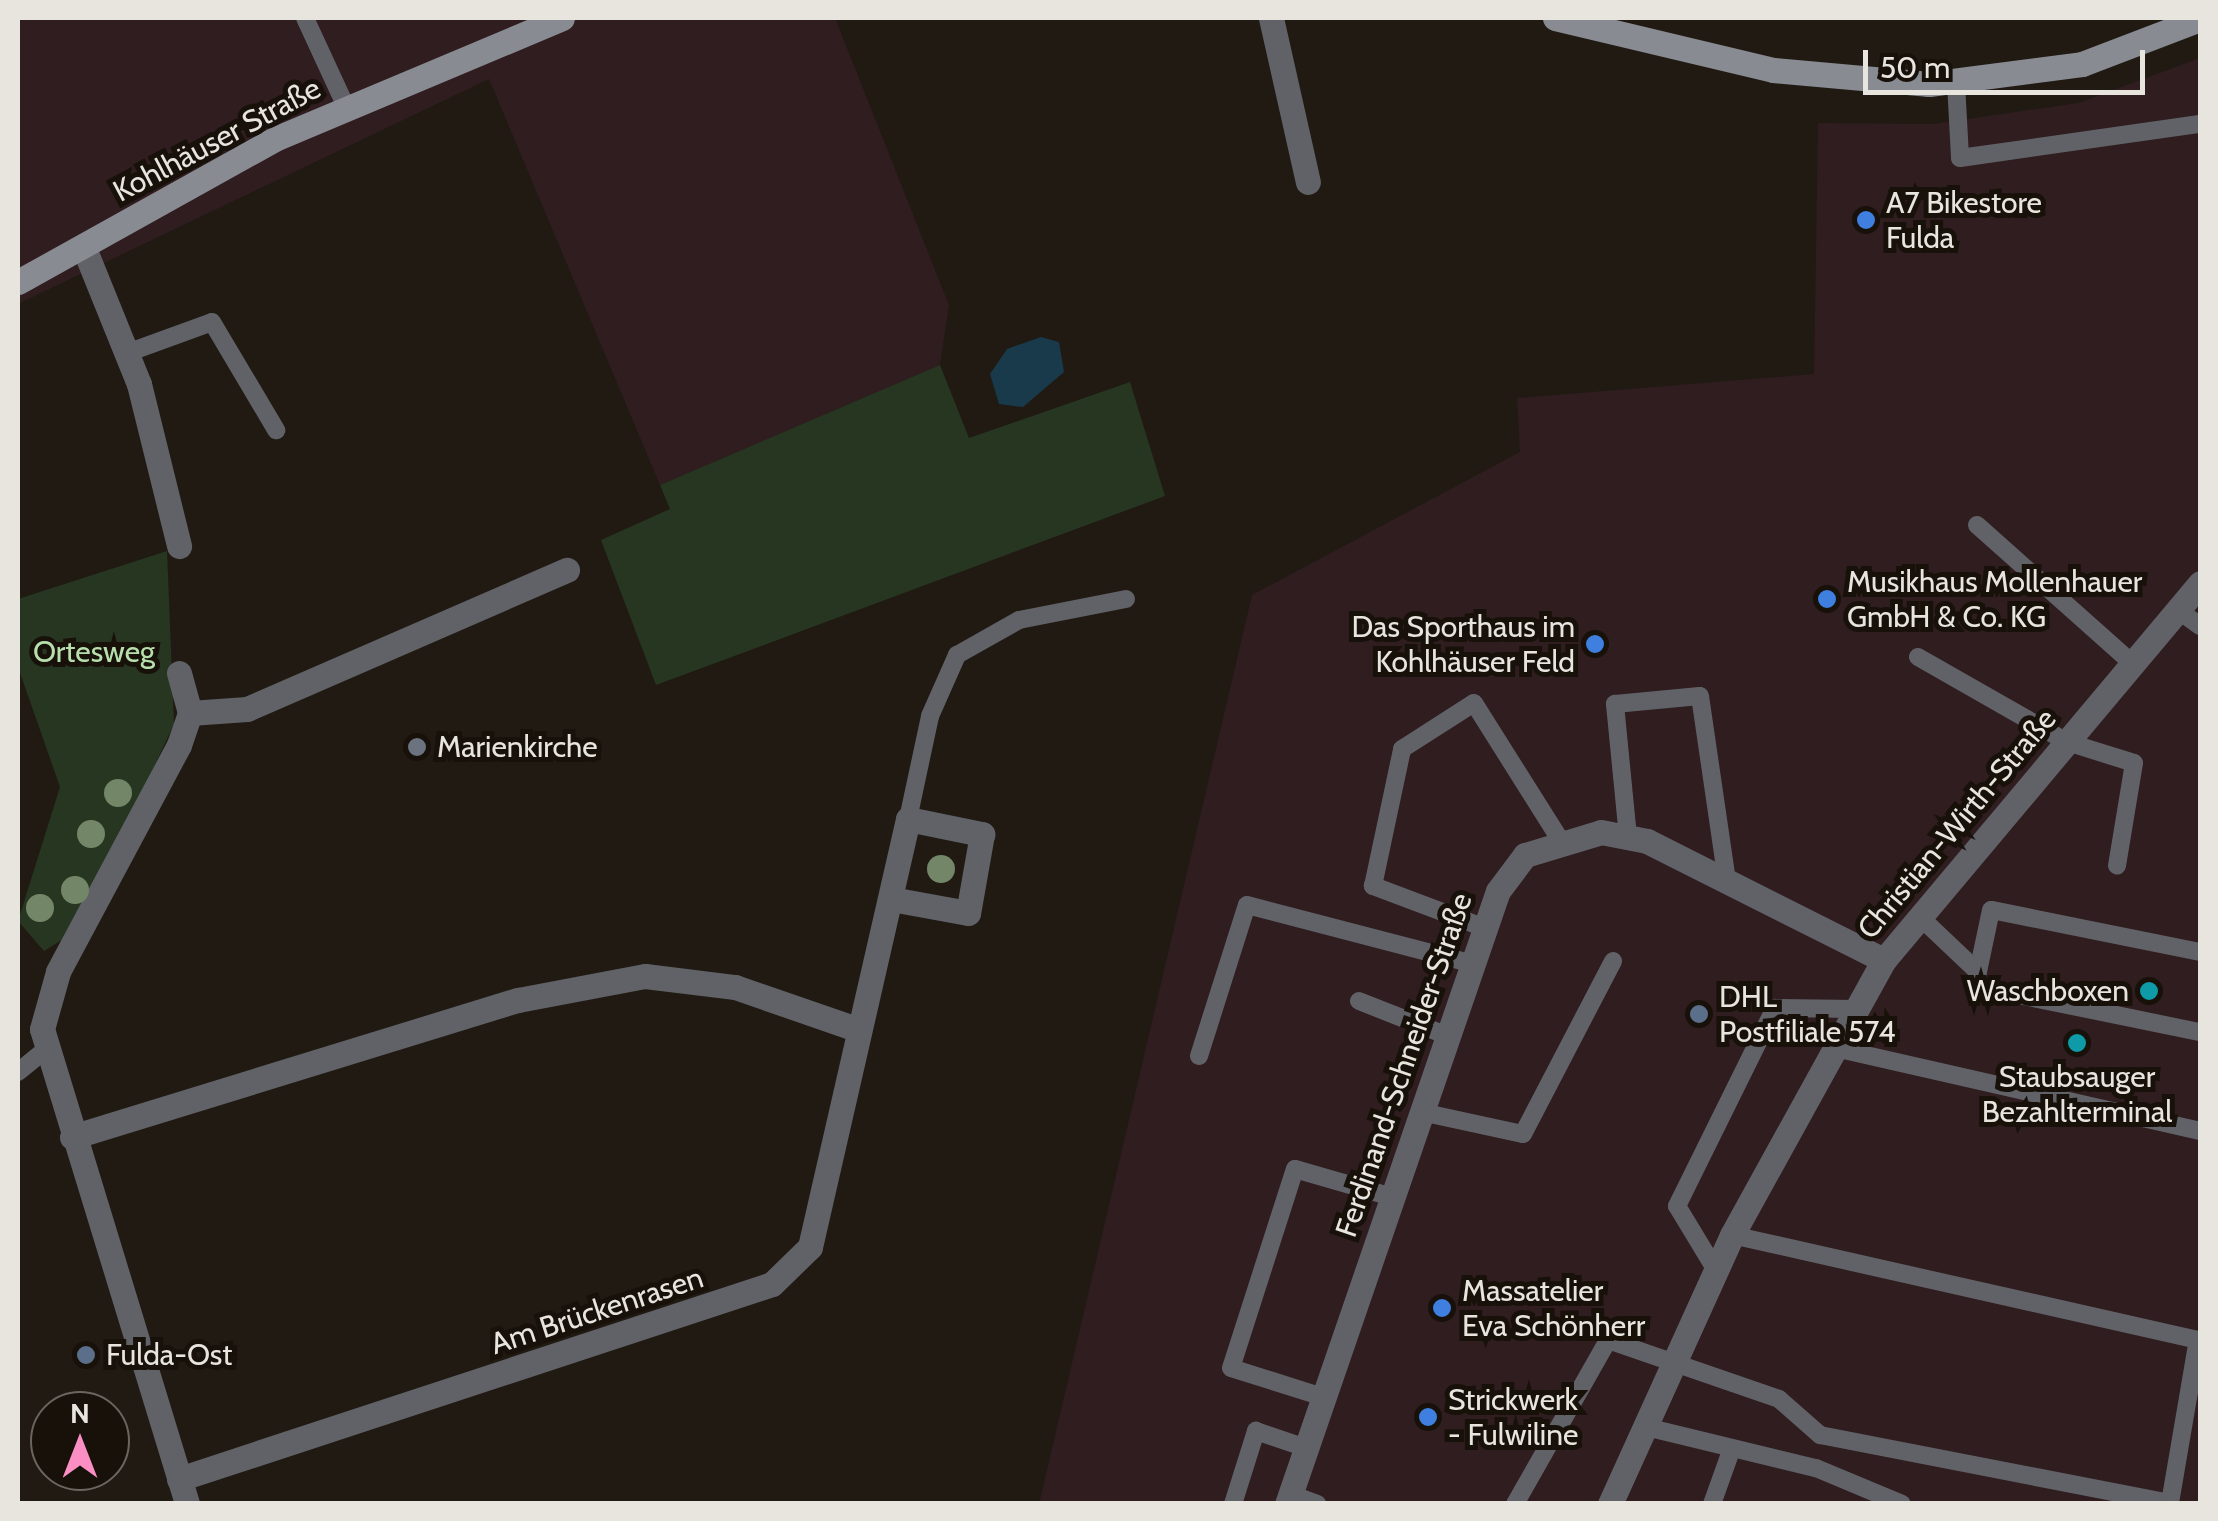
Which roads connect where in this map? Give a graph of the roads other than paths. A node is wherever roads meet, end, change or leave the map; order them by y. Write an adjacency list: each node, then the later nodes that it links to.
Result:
1 (305, 18): 7 (lane)
2 (562, 18): 7 (main road, Kohlhäuser Straße)
3 (1271, 18): 9 (street)
4 (1555, 18): 6 (main road)
5 (2200, 19): 6 (main road)
6 (1956, 83): 8 (lane)
7 (347, 109): 10 (main road, Kohlhäuser Straße)
8 (2200, 124)
9 (1308, 182)
10 (84, 248): 11 (main road, Kohlhäuser Straße); 12 (street)
11 (18, 282)
12 (127, 353): 13 (lane); 15 (street)
13 (276, 430)
14 (1977, 526): 22 (lane)
15 (179, 546)
16 (567, 570): 24 (street)
17 (2200, 583): 19 (street, Christian-Wirth-Straße)
18 (1126, 599): 26 (lane)
19 (2178, 610): 20 (lane); 22 (street, Christian-Wirth-Straße)
20 (2200, 626)
21 (1918, 657): 25 (lane)
22 (2133, 664): 25 (street, Christian-Wirth-Straße)
23 (179, 673): 24 (street)
24 (190, 712): 45 (street)
25 (2067, 742): 29 (lane); 32 (street, Christian-Wirth-Straße)
26 (908, 818): 31 (street, Am Brückenrasen); 31 (street)
27 (1628, 837): 28 (street); 30 (street); 30 (lane)
28 (1560, 838): 33 (street, Ferdinand-Schneider-Straße); 33 (lane)
29 (2118, 866)
30 (1727, 881): 35 (street)
31 (891, 899): 41 (street, Am Brückenrasen)
32 (1920, 916): 35 (street, Christian-Wirth-Straße); 38 (lane)
33 (1485, 928): 37 (street, Ferdinand-Schneider-Straße)
34 (2200, 952): 38 (lane)
35 (1884, 960): 40 (street, Christian-Wirth-Straße)
36 (1613, 961): 48 (lane)
37 (1473, 964): 43 (street, Ferdinand-Schneider-Straße); 46 (lane)
38 (1978, 971): 42 (lane)
39 (1359, 1000): 43 (lane)
40 (1857, 1009): 44 (street, Christian-Wirth-Straße); 53 (lane)
41 (856, 1030): 50 (street); 59 (street, Am Brückenrasen)
42 (2200, 1032)
43 (1448, 1036): 48 (street, Ferdinand-Schneider-Straße)
44 (1835, 1048): 49 (lane); 52 (street, Christian-Wirth-Straße)
45 (44, 1052): 47 (lane); 50 (street)
46 (1200, 1056)
47 (18, 1072)
48 (1422, 1112): 51 (street, Ferdinand-Schneider-Straße)
49 (2200, 1131)
50 (72, 1137): 59 (street)
51 (1392, 1197): 55 (street, Ferdinand-Schneider-Straße); 55 (lane)
52 (1732, 1235): 53 (street, Christian-Wirth-Straße); 54 (lane)
53 (1717, 1272): 54 (street, Christian-Wirth-Straße)
54 (1676, 1365): 56 (street, Christian-Wirth-Straße); 63 (lane)
55 (1324, 1396): 57 (street, Ferdinand-Schneider-Straße)
56 (1646, 1427): 58 (lane); 64 (street, Christian-Wirth-Straße)
57 (1306, 1448): 60 (street, Ferdinand-Schneider-Straße); 61 (lane)
58 (1732, 1451): 65 (lane); 66 (lane)
59 (183, 1491)
60 (1288, 1499): 62 (lane)
61 (1233, 1504)
62 (1316, 1504)
63 (1515, 1504)
64 (1610, 1504)
65 (1712, 1504)
66 (1902, 1504)

